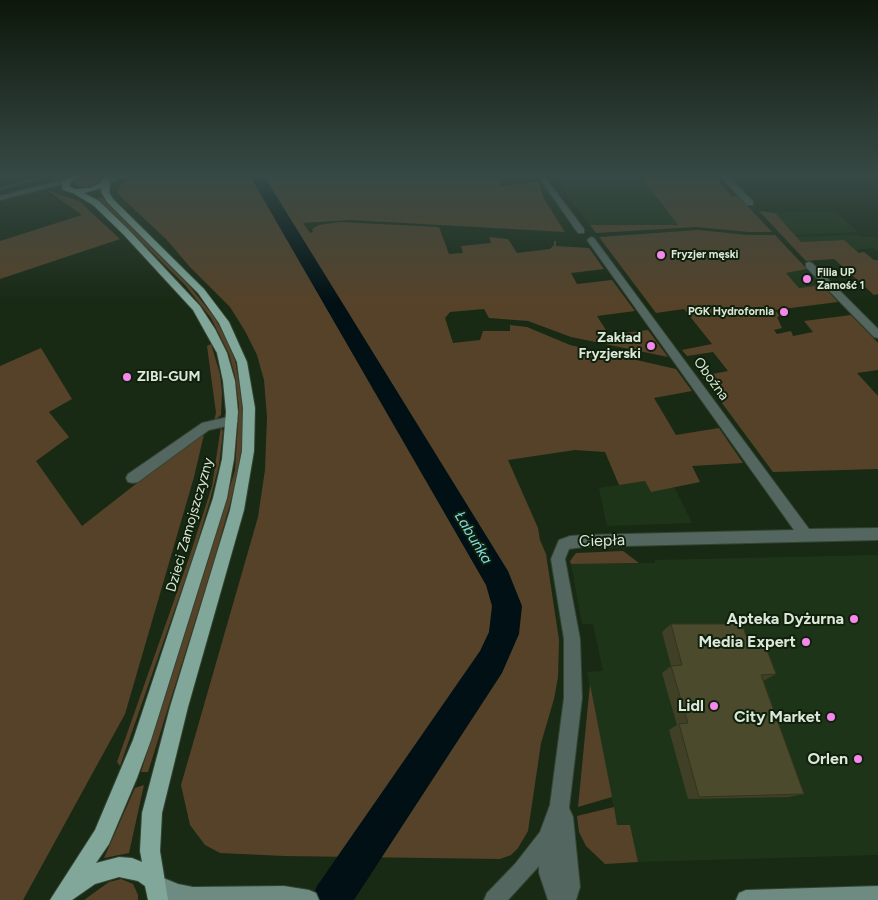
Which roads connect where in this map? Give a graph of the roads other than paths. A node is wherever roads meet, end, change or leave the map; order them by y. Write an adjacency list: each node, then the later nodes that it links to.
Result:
1 (112, 218): 8 (main road, Dzieci Zamojszczyzny)
2 (128, 218): 14 (main road)
3 (572, 218): 4 (street)
4 (582, 231)
5 (591, 240): 11 (street, Oboźna)
6 (809, 265): 7 (street)
7 (878, 335)
8 (232, 421): 9 (street); 16 (main road, Dzieci Zamojszczyzny)
9 (133, 478)
10 (878, 534): 11 (street, Ciepła)
11 (805, 536): 12 (street, Ciepła)
12 (559, 808): 13 (street, Ciepła); 20 (street, Ciepła)
13 (548, 837): 18 (street, Ciepła); 19 (street, Ciepła)
14 (156, 888): 16 (main road); 17 (main road)
15 (878, 896): 21 (main road)
16 (60, 900)
17 (309, 900)
18 (494, 900)
19 (558, 900)
20 (566, 900)
21 (746, 900)

